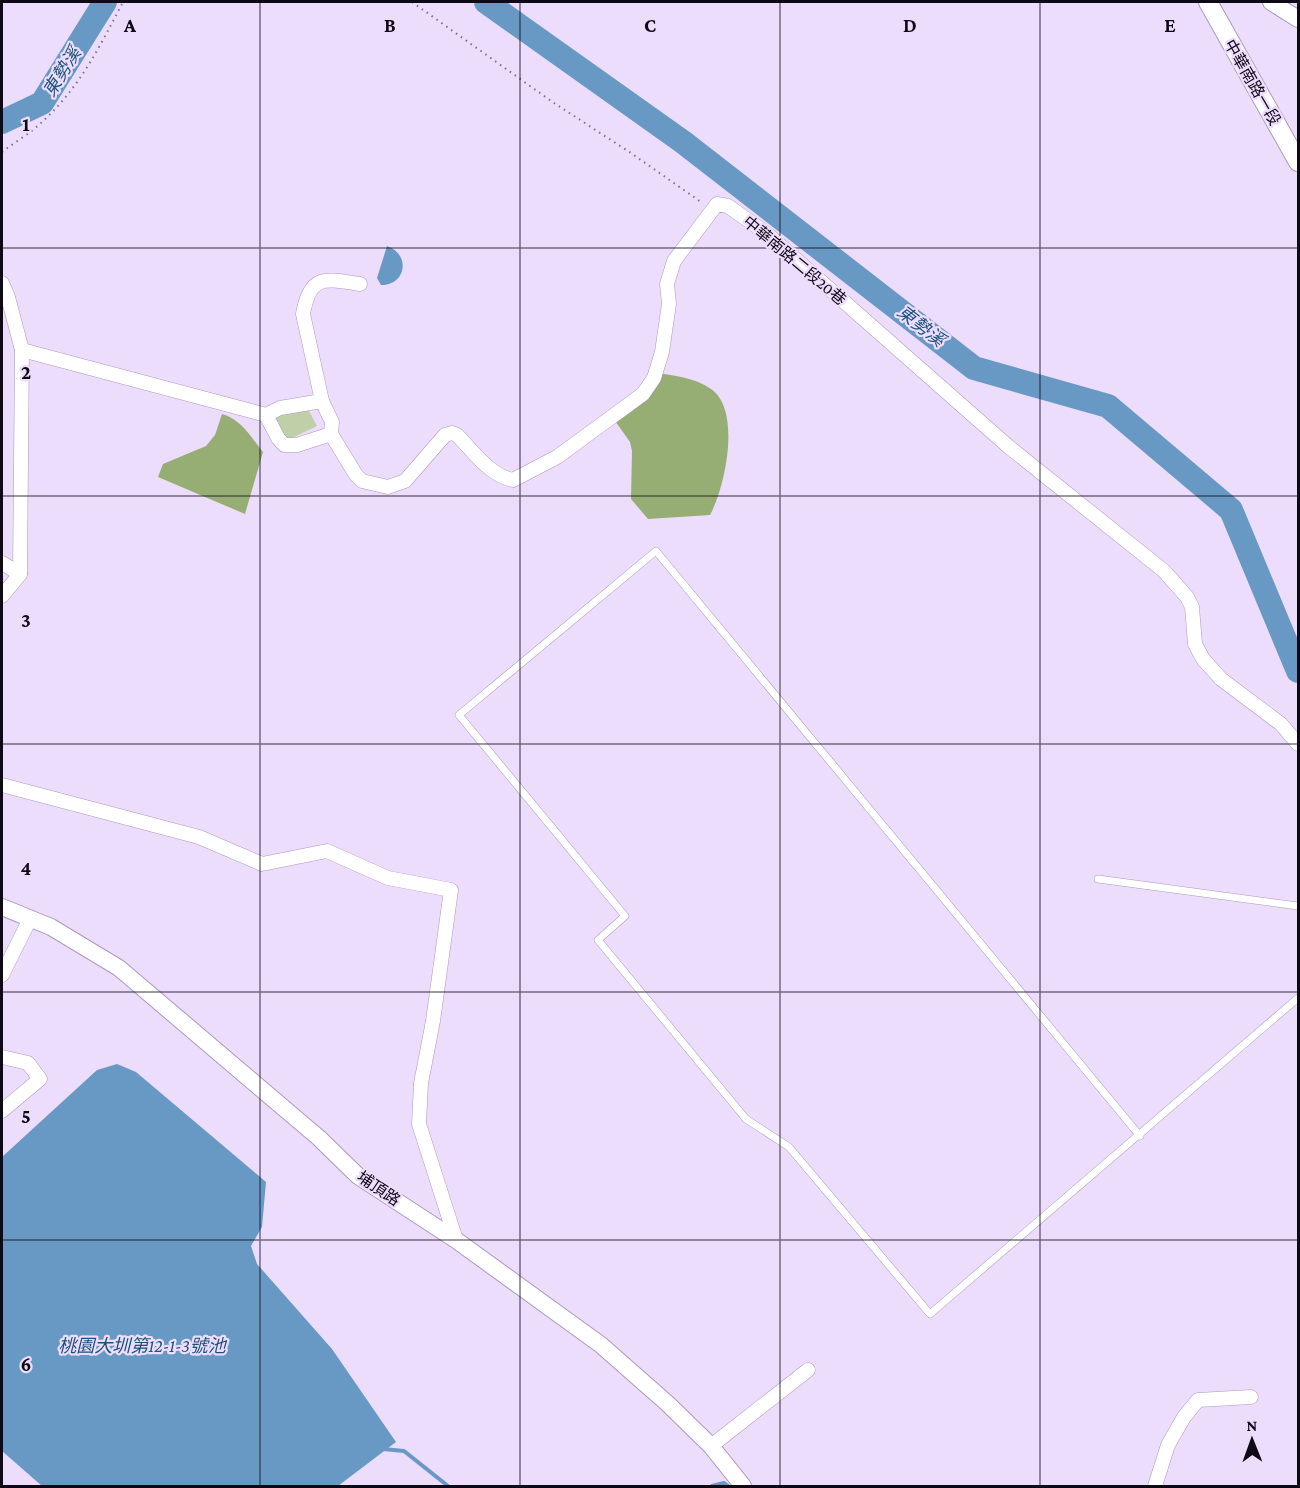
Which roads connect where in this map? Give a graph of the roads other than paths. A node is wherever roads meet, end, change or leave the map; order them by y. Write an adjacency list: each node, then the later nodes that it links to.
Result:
1 (1208, 2): 4 (main road, 中華南路一段)
2 (1271, 2): 3 (street)
3 (1299, 20)
4 (1299, 162)
5 (2, 282): 7 (street)
6 (360, 284): 8 (street)
7 (22, 350): 9 (street); 12 (street)
8 (322, 401): 9 (street); 10 (street)
9 (266, 415): 10 (street)
10 (331, 435): 14 (street, 中華南路二段20巷)
11 (2, 563): 12 (street)
12 (20, 574): 13 (street)
13 (2, 596)
14 (1299, 744)
15 (2, 785): 25 (street)
16 (1098, 879): 17 (lane)
17 (1299, 906)
18 (2, 907): 19 (street, 埔頂路)
19 (30, 919): 20 (street); 25 (street, 埔頂路)
20 (2, 975)
21 (1299, 998): 24 (lane)
22 (2, 1057): 23 (street)
23 (2, 1111)
24 (1140, 1136): 24 (lane)
25 (456, 1240): 28 (street, 埔頂路)
26 (808, 1370): 28 (street)
27 (1251, 1397): 30 (street)
28 (711, 1446): 29 (street, 埔頂路)
29 (742, 1486)
30 (1155, 1486)

